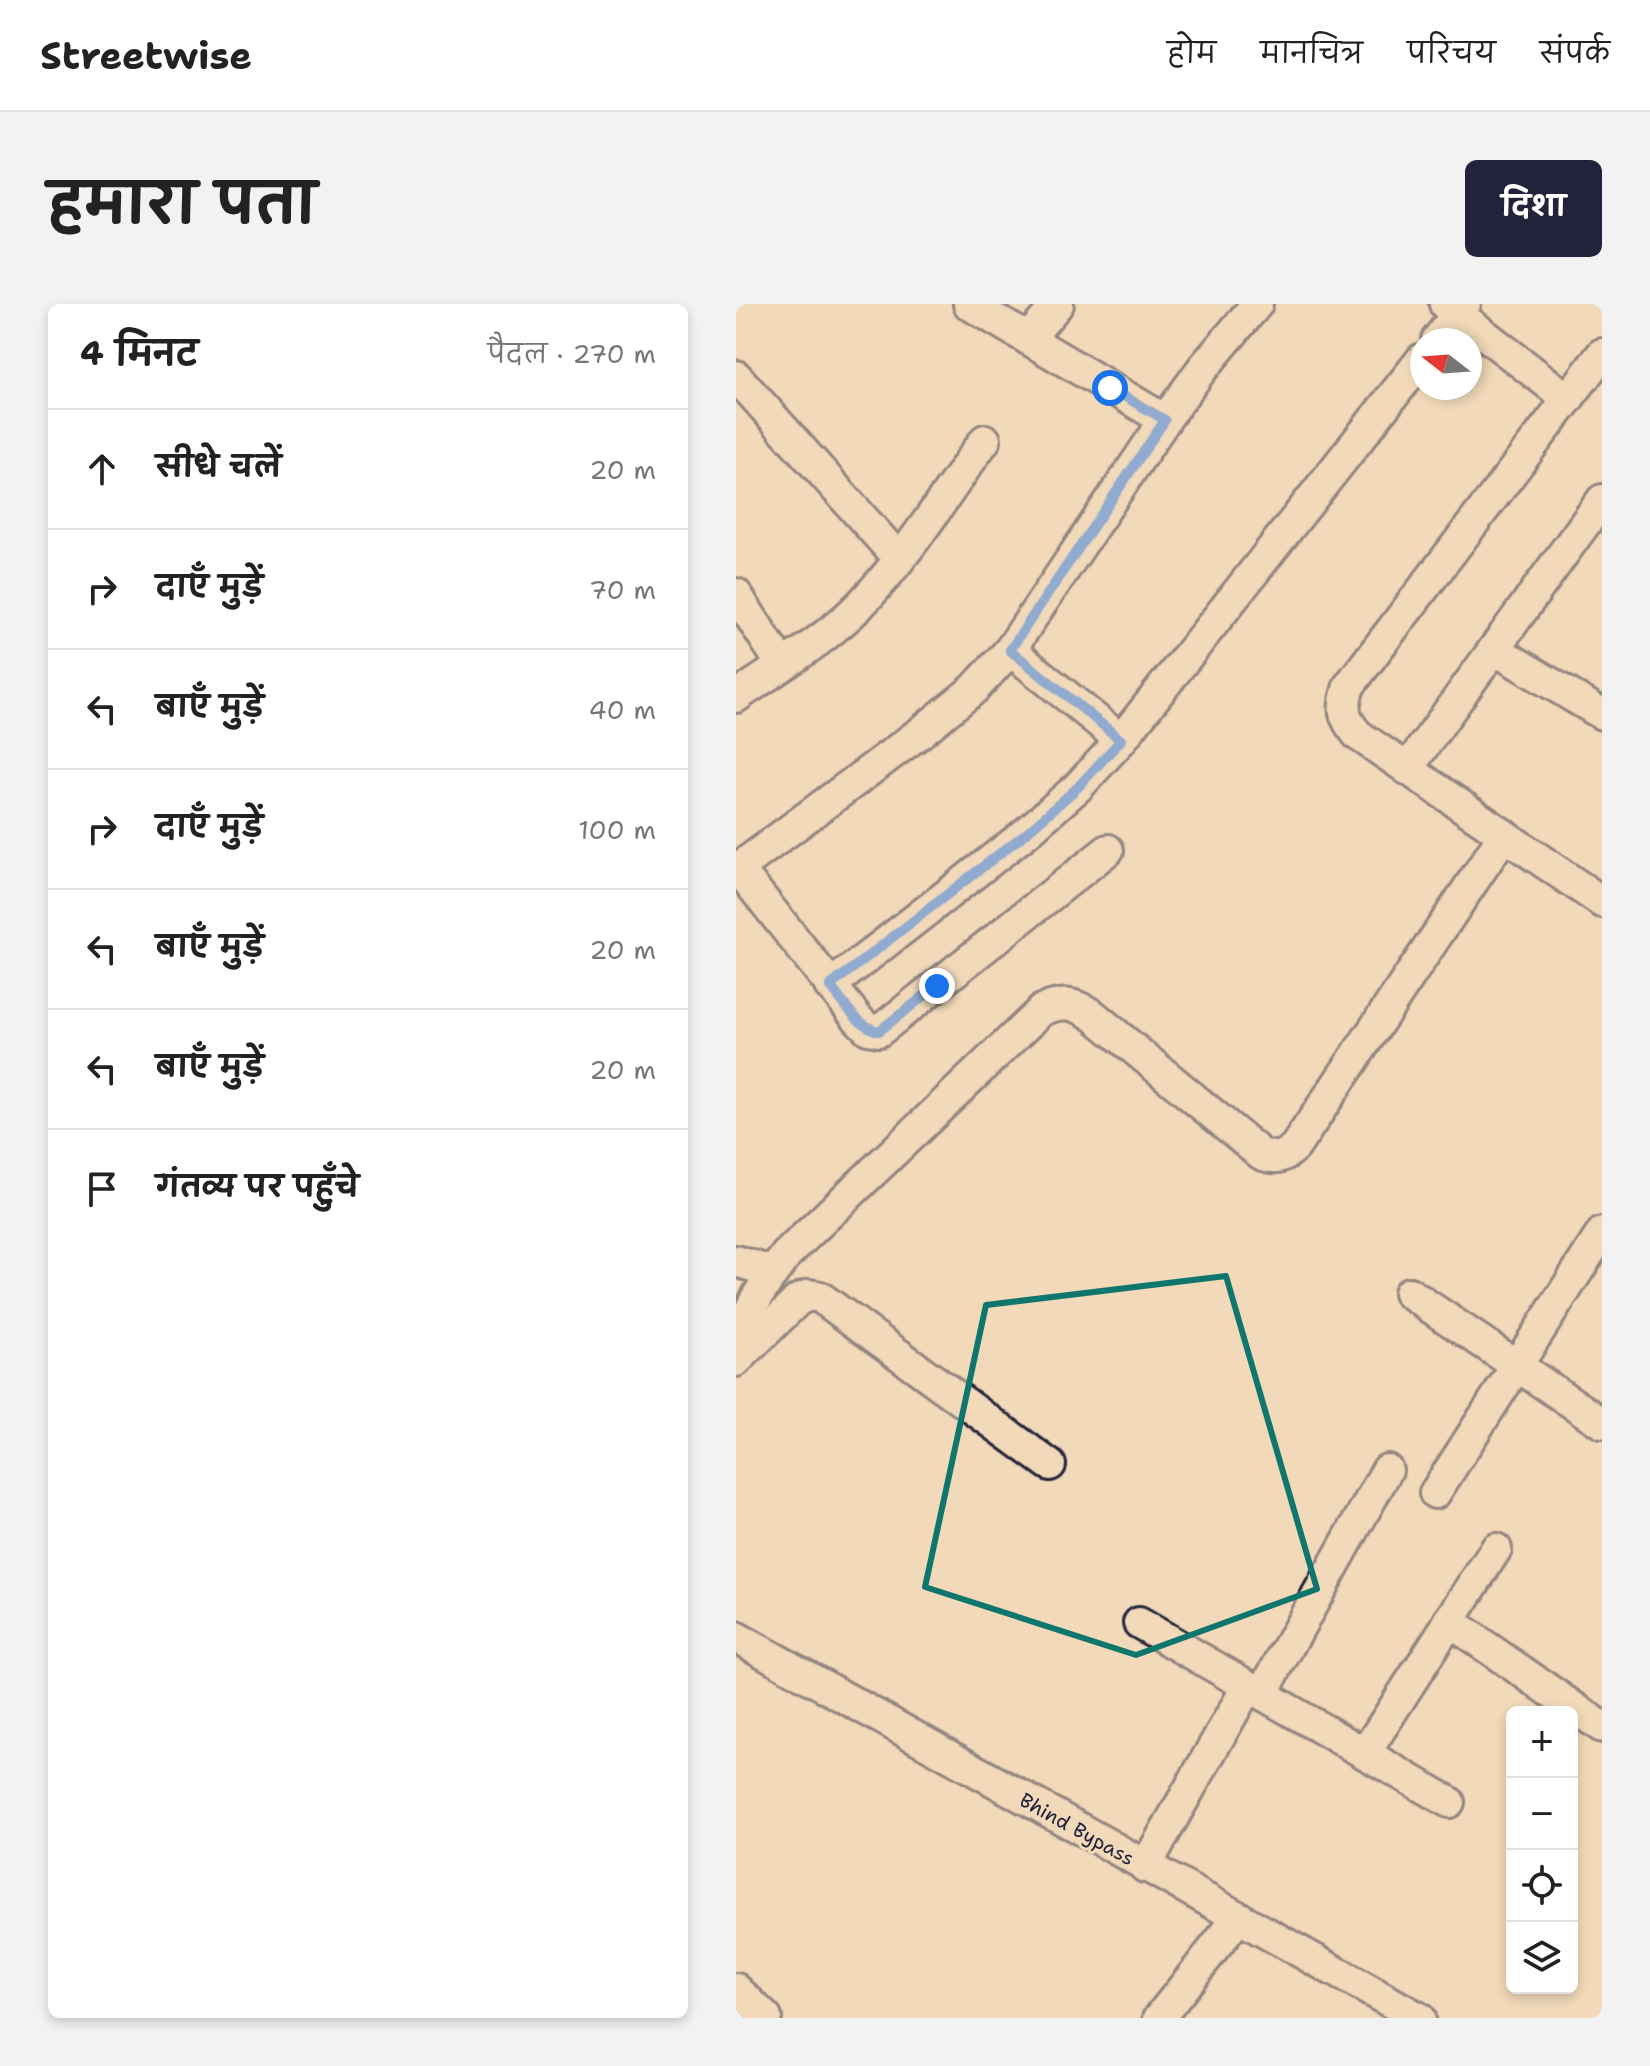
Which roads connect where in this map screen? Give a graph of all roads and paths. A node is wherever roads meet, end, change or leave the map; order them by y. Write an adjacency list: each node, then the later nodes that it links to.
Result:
1 (969, 304): 6 (street)
2 (1058, 304): 6 (street)
3 (1257, 304): 11 (street)
4 (1456, 307): 5 (street); 10 (street)
5 (1444, 328)
6 (1028, 339): 11 (street)
7 (1602, 354): 10 (street)
8 (1410, 374): 21 (street)
9 (736, 376): 14 (street)
10 (1568, 399): 22 (street)
11 (1165, 420): 17 (street)
12 (985, 440): 14 (street)
13 (1602, 500): 16 (street)
14 (899, 559): 18 (street)
15 (736, 594): 18 (street)
16 (1494, 649): 20 (street); 22 (street)
17 (1010, 650): 21 (street); 25 (street)
18 (782, 665): 19 (street)
19 (736, 697)
20 (1602, 714)
21 (1121, 740): 27 (street)
22 (1407, 769): 23 (street)
23 (1504, 835): 26 (street); 30 (street)
24 (1108, 850): 27 (street)
25 (737, 868): 27 (street)
26 (1602, 902)
27 (830, 986)
28 (1599, 1245): 34 (street)
29 (736, 1261): 30 (street)
30 (772, 1272): 32 (street)
31 (1409, 1293): 34 (street)
32 (736, 1354)
33 (736, 1361): 36 (street)
34 (1517, 1365): 35 (street); 38 (street)
35 (1602, 1423)
36 (1050, 1465)
37 (1387, 1470): 43 (street)
38 (1435, 1493)
39 (1496, 1549): 40 (street)
40 (1449, 1621): 44 (street); 45 (street)
41 (1139, 1623): 43 (street)
42 (736, 1637): 47 (street, Bhind Bypass)
43 (1255, 1690): 45 (street); 47 (street)
44 (1602, 1727)
45 (1365, 1753): 46 (street)
46 (1449, 1802)
47 (1145, 1867): 48 (street, Bhind Bypass)
48 (1239, 1917): 51 (street); 52 (street, Bhind Bypass)
49 (736, 1989): 50 (street)
50 (766, 2018)
51 (1159, 2018)
52 (1419, 2018)

